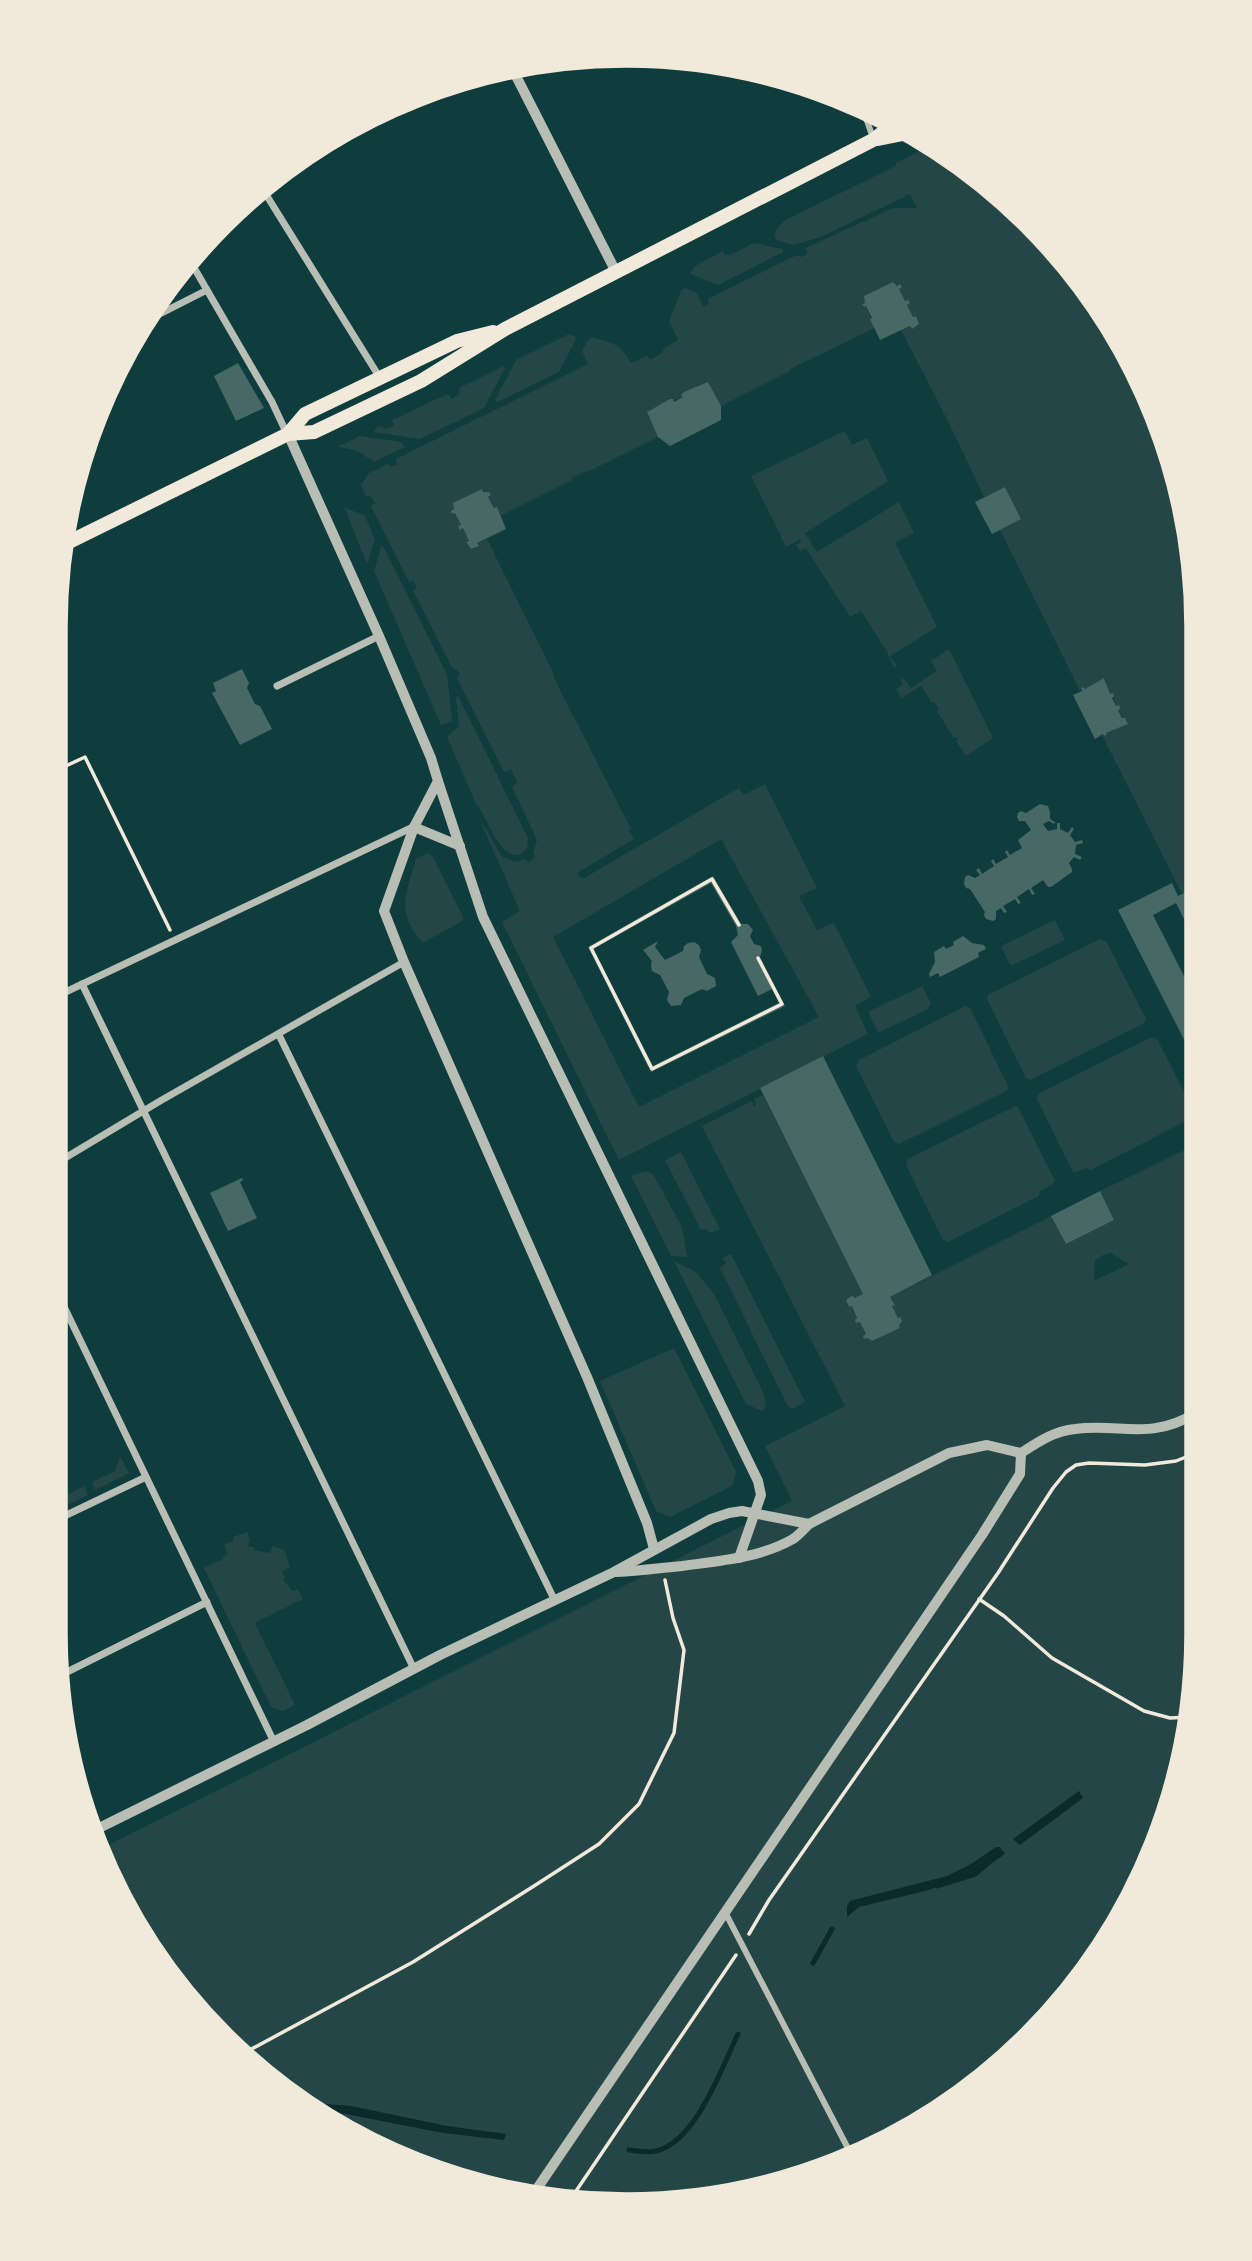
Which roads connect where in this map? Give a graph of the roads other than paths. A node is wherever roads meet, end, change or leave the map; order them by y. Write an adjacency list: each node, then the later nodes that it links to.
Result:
1 (517, 77): 8 (street)
2 (867, 121): 5 (street)
3 (885, 130): 5 (main road)
4 (895, 136): 5 (main road)
5 (873, 140): 8 (main road)
6 (267, 197): 12 (street)
7 (195, 269): 9 (street)
8 (616, 272): 11 (main road)
9 (207, 290): 10 (street); 13 (street)
10 (163, 312)
11 (505, 329): 12 (main road); 13 (main road)
12 (380, 378): 13 (main road)
13 (288, 434): 14 (main road); 15 (street)
14 (73, 540)
15 (379, 636): 16 (street); 17 (street)
16 (276, 686)
17 (438, 781): 18 (street); 19 (street)
18 (414, 827): 19 (street); 20 (street); 21 (street)
19 (460, 846): 30 (street)
20 (404, 962): 23 (street); 33 (street)
21 (82, 984): 22 (street); 24 (street)
22 (66, 992)
23 (279, 1035): 24 (street); 36 (street)
24 (143, 1111): 25 (street); 38 (street)
25 (66, 1157)
26 (66, 1311): 29 (street)
27 (1186, 1418): 28 (street)
28 (1021, 1453): 32 (street); 42 (street)
29 (146, 1477): 31 (street); 37 (street)
30 (755, 1513): 32 (street); 33 (street); 34 (street)
31 (66, 1515)
32 (809, 1524): 34 (street)
33 (654, 1549): 35 (street)
34 (739, 1558): 35 (street)
35 (614, 1572): 36 (street)
36 (555, 1601): 38 (street)
37 (207, 1602): 39 (street); 40 (street)
38 (414, 1669): 40 (street)
39 (68, 1672)
40 (274, 1742): 41 (street)
41 (101, 1828)
42 (725, 1912): 43 (street); 44 (street)
43 (848, 2148)
44 (538, 2187)

